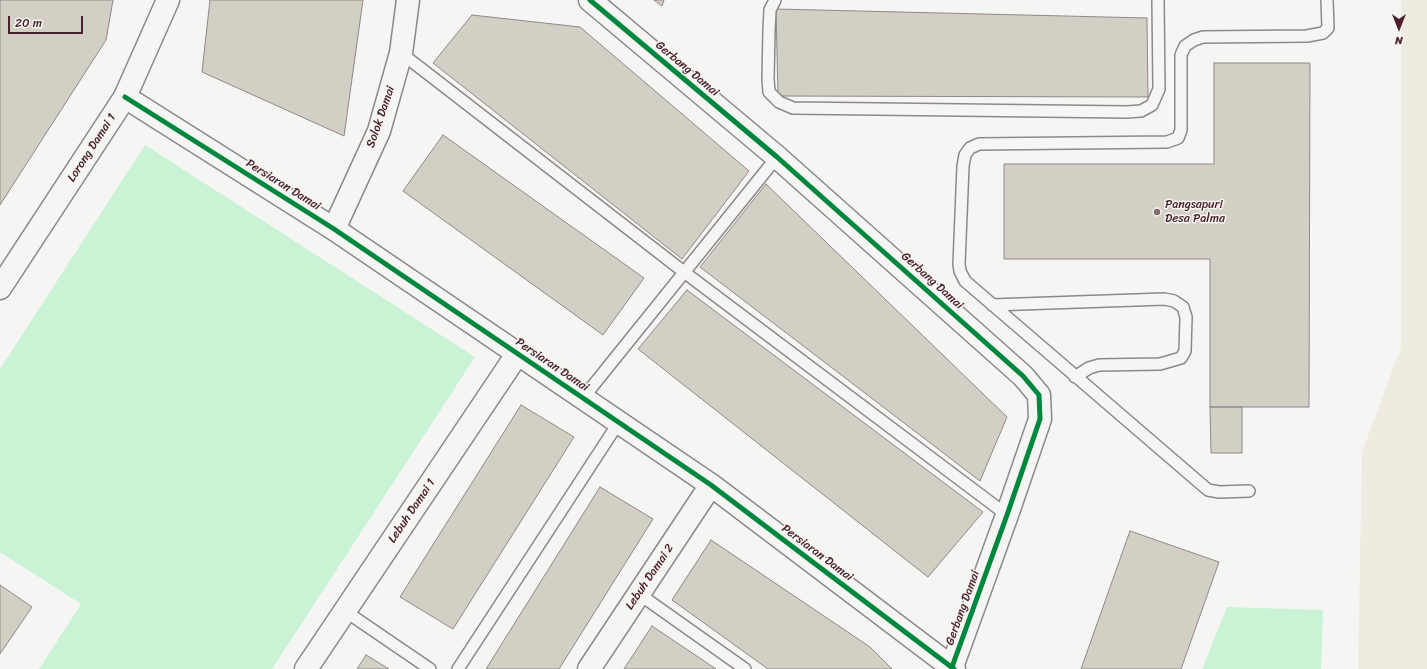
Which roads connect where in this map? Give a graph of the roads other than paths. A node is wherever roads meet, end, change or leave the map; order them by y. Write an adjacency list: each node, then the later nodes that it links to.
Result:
1 (168, 0): 8 (street, Lorong Damai 1)
2 (408, 0): 7 (street, Solok Damai)
3 (590, 0): 9 (street, Gerbang Damai)
4 (775, 0): 5 (lane)
5 (1158, 0)
6 (1327, 0): 13 (lane)
7 (402, 53): 10 (street, Solok Damai); 11 (lane)
8 (125, 97): 10 (street, Persiaran Damai); 12 (street, Lorong Damai 1)
9 (777, 157): 11 (lane); 20 (street, Gerbang Damai)
10 (334, 229): 14 (street, Persiaran Damai)
11 (684, 272): 16 (lane); 20 (lane)
12 (0, 288)
13 (992, 305): 15 (lane); 15 (lane)
14 (518, 353): 16 (street, Persiaran Damai); 22 (street, Lebuh Damai 1)
15 (1075, 377): 19 (lane)
16 (583, 398): 17 (street, Persiaran Damai)
17 (619, 422): 18 (street, Persiaran Damai); 26 (lane)
18 (711, 486): 21 (street, Lebuh Damai 2); 23 (street, Persiaran Damai)
19 (1249, 491)
20 (1007, 515): 23 (street, Gerbang Damai)
21 (639, 594): 27 (street, Lebuh Damai 2); 28 (lane)
22 (345, 611): 24 (street, Lebuh Damai 1); 25 (lane)
23 (953, 668)
24 (306, 669)
25 (430, 669)
26 (458, 669)
27 (589, 669)
28 (745, 669)

